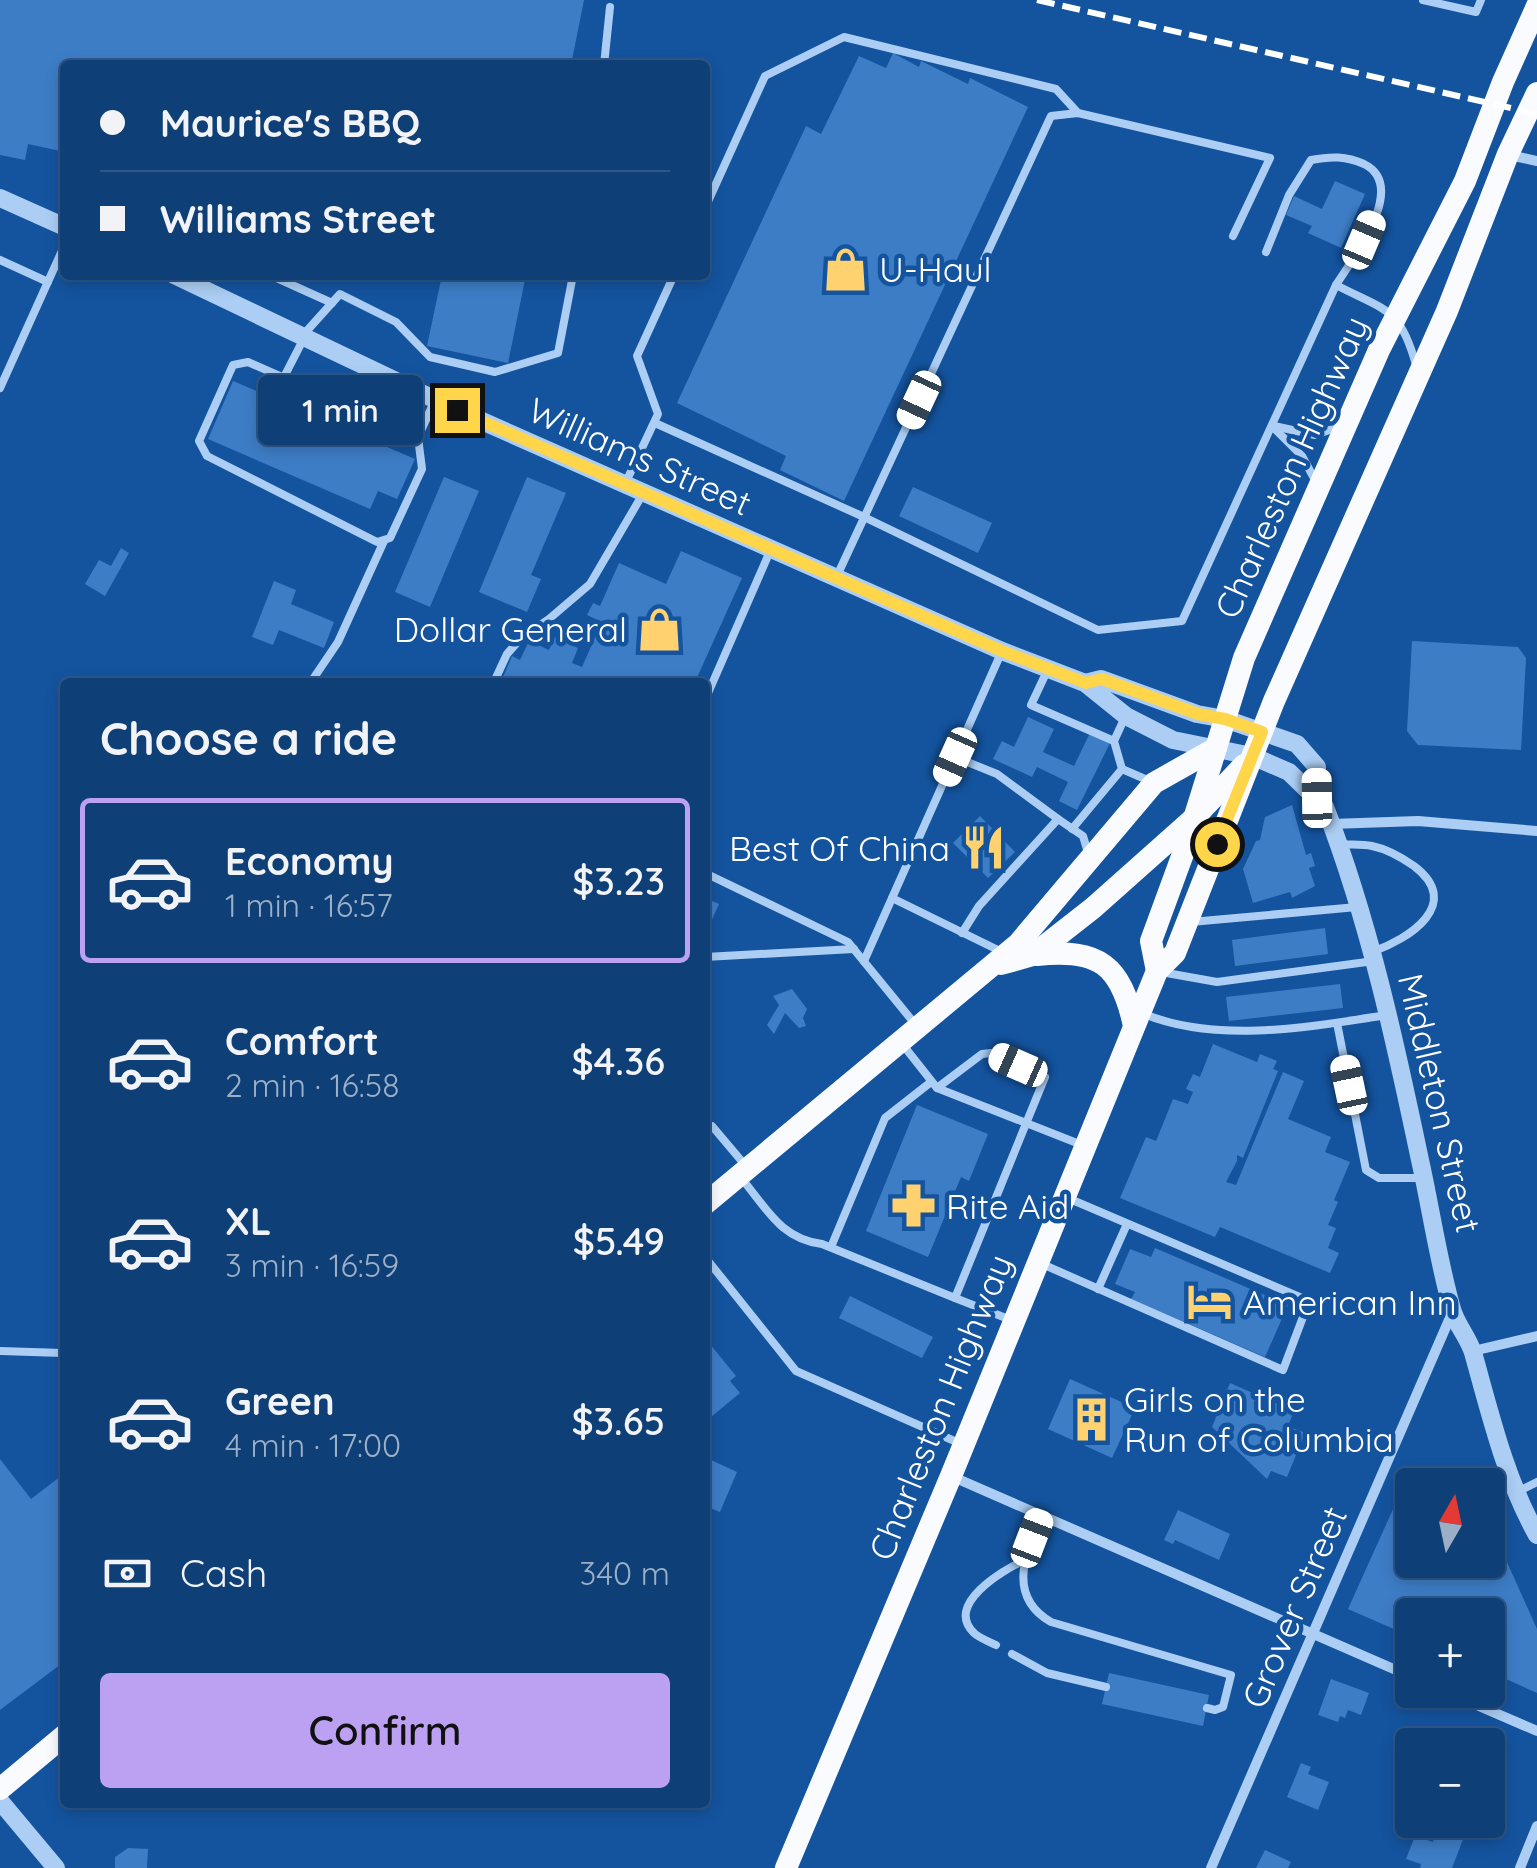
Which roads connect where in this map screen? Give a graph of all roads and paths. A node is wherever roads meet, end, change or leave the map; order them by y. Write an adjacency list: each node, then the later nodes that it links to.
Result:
1 (1423, 0): 2 (lane)
2 (1481, 0)
3 (1537, 6): 24 (main road, Charleston Highway)
4 (610, 8): 5 (lane)
5 (605, 60)
6 (1537, 94): 8 (main road, Charleston Highway)
7 (1078, 113): 10 (lane); 13 (lane); 37 (lane)
8 (1508, 154): 9 (street); 26 (main road, Charleston Highway)
9 (1537, 160)
10 (710, 197)
11 (0, 198): 12 (street)
12 (60, 225)
13 (1233, 236)
14 (1266, 252): 22 (lane)
15 (60, 255): 21 (lane)
16 (0, 260): 21 (lane)
17 (184, 280): 25 (street, Williams Street)
18 (281, 280): 23 (lane)
19 (573, 280): 23 (lane)
20 (672, 280): 30 (lane)
21 (48, 282): 28 (lane)
22 (1336, 285): 24 (lane); 32 (lane)
23 (332, 303): 25 (lane)
24 (1396, 316): 26 (lane); 31 (main road, Charleston Highway)
25 (302, 338): 27 (lane); 29 (street, Williams Street)
26 (1419, 374): 50 (main road, Charleston Highway)
27 (284, 377): 33 (lane); 38 (lane)
28 (0, 388)
29 (435, 400): 33 (lane); 34 (street, Williams Street)
30 (655, 423): 34 (lane); 37 (lane)
31 (1346, 424): 32 (lane); 35 (main road, Charleston Highway)
32 (1272, 426): 35 (lane); 37 (lane)
33 (418, 437): 38 (lane)
34 (625, 484): 36 (street, Williams Street)
35 (1319, 486): 49 (main road, Charleston Highway)
36 (644, 492): 39 (street, Williams Street); 44 (lane)
37 (864, 518): 40 (lane)
38 (384, 541): 43 (lane)
39 (771, 549): 40 (street, Williams Street); 46 (lane)
40 (836, 578): 41 (street, Williams Street)
41 (1002, 651): 42 (street, Williams Street); 54 (lane)
42 (1049, 669): 45 (street, Williams Street); 51 (lane)
43 (315, 678)
44 (496, 678)
45 (1086, 683): 47 (street, Williams Street); 48 (street, Williams Street)
46 (710, 689)
47 (1198, 714): 49 (street, Middleton Street)
48 (1126, 716): 51 (lane); 52 (street, Williams Street)
49 (1225, 719): 50 (street, Middleton Street); 52 (main road, Charleston Highway)
50 (1262, 732): 53 (main road, Charleston Highway); 57 (street, Middleton Street)
51 (1114, 741): 55 (lane)
52 (1205, 746): 53 (street, Middleton Street); 56 (main road); 59 (main road, Charleston Highway)
53 (1252, 756): 57 (street, Middleton Street); 59 (main road); 68 (main road, Charleston Highway)
54 (955, 757): 58 (lane); 66 (lane)
55 (1122, 768): 56 (lane); 61 (lane)
56 (1154, 783): 64 (main road)
57 (1317, 798): 60 (street, Middleton Street)
58 (1058, 818): 61 (lane); 69 (lane)
59 (1193, 819): 71 (main road); 76 (main road, Charleston Highway)
60 (1332, 824): 62 (street); 63 (street, Middleton Street)
61 (1072, 828): 64 (lane)
62 (1537, 831)
63 (1339, 844): 67 (street, Middleton Street); 72 (lane)
64 (1090, 857): 74 (main road)
65 (710, 875): 70 (lane)
66 (892, 898): 69 (lane); 75 (lane)
67 (1360, 907): 68 (lane); 72 (street, Middleton Street)
68 (1187, 923): 76 (main road, Charleston Highway)
69 (962, 932): 74 (lane)
70 (854, 949): 73 (lane); 75 (lane)
71 (1033, 955): 74 (main road); 78 (main road)
72 (1373, 956): 76 (lane); 77 (street, Middleton Street)
73 (710, 957)
74 (1000, 960): 80 (main road)
75 (864, 961): 80 (lane)
76 (1157, 971): 78 (main road, Charleston Highway)
77 (1388, 1015): 79 (lane); 86 (street, Middleton Street)
78 (1137, 1019): 79 (lane); 84 (main road, Charleston Highway)
79 (1336, 1023): 86 (lane)
80 (909, 1035): 81 (lane); 85 (main road)
81 (934, 1085): 82 (lane); 82 (lane); 90 (lane)
82 (1027, 1124): 84 (lane); 94 (lane)
83 (710, 1126): 85 (lane)
84 (1086, 1146): 87 (main road, Charleston Highway)
85 (744, 1172): 88 (main road); 90 (lane)
86 (1424, 1178): 95 (street, Middleton Street)
87 (1064, 1197): 89 (lane); 91 (main road, Charleston Highway)
88 (710, 1200)
89 (1126, 1224): 93 (lane); 93 (lane)
90 (831, 1247): 94 (lane)
91 (1038, 1262): 93 (lane); 96 (main road, Charleston Highway)
92 (710, 1263): 101 (lane)
93 (1098, 1289)
94 (955, 1298): 96 (lane)
95 (1452, 1312): 99 (street, Middleton Street); 108 (street, Grover Street)
96 (1014, 1321): 101 (main road, Charleston Highway)
97 (1537, 1336): 99 (street)
98 (0, 1351): 100 (lane)
99 (1473, 1351): 104 (street, Middleton Street)
100 (60, 1353)
101 (963, 1445): 102 (main road, Charleston Highway)
102 (951, 1476): 105 (street); 121 (main road, Charleston Highway)
103 (1537, 1482): 104 (lane)
104 (1517, 1492): 106 (street, Middleton Street)
105 (1041, 1515): 107 (lane); 108 (street)
106 (1537, 1536)
107 (1023, 1561): 109 (lane); 113 (lane)
108 (1312, 1633): 111 (street); 122 (street, Grover Street)
109 (996, 1646)
110 (1012, 1654): 112 (lane)
111 (1395, 1670)
112 (1106, 1686)
113 (1206, 1708)
114 (1483, 1708): 115 (street)
115 (1537, 1732)
116 (60, 1739): 117 (main road)
117 (0, 1789)
118 (0, 1802): 120 (street)
119 (1537, 1826): 123 (street)
120 (56, 1868)
121 (786, 1868)
122 (1211, 1868)
123 (1520, 1868)

